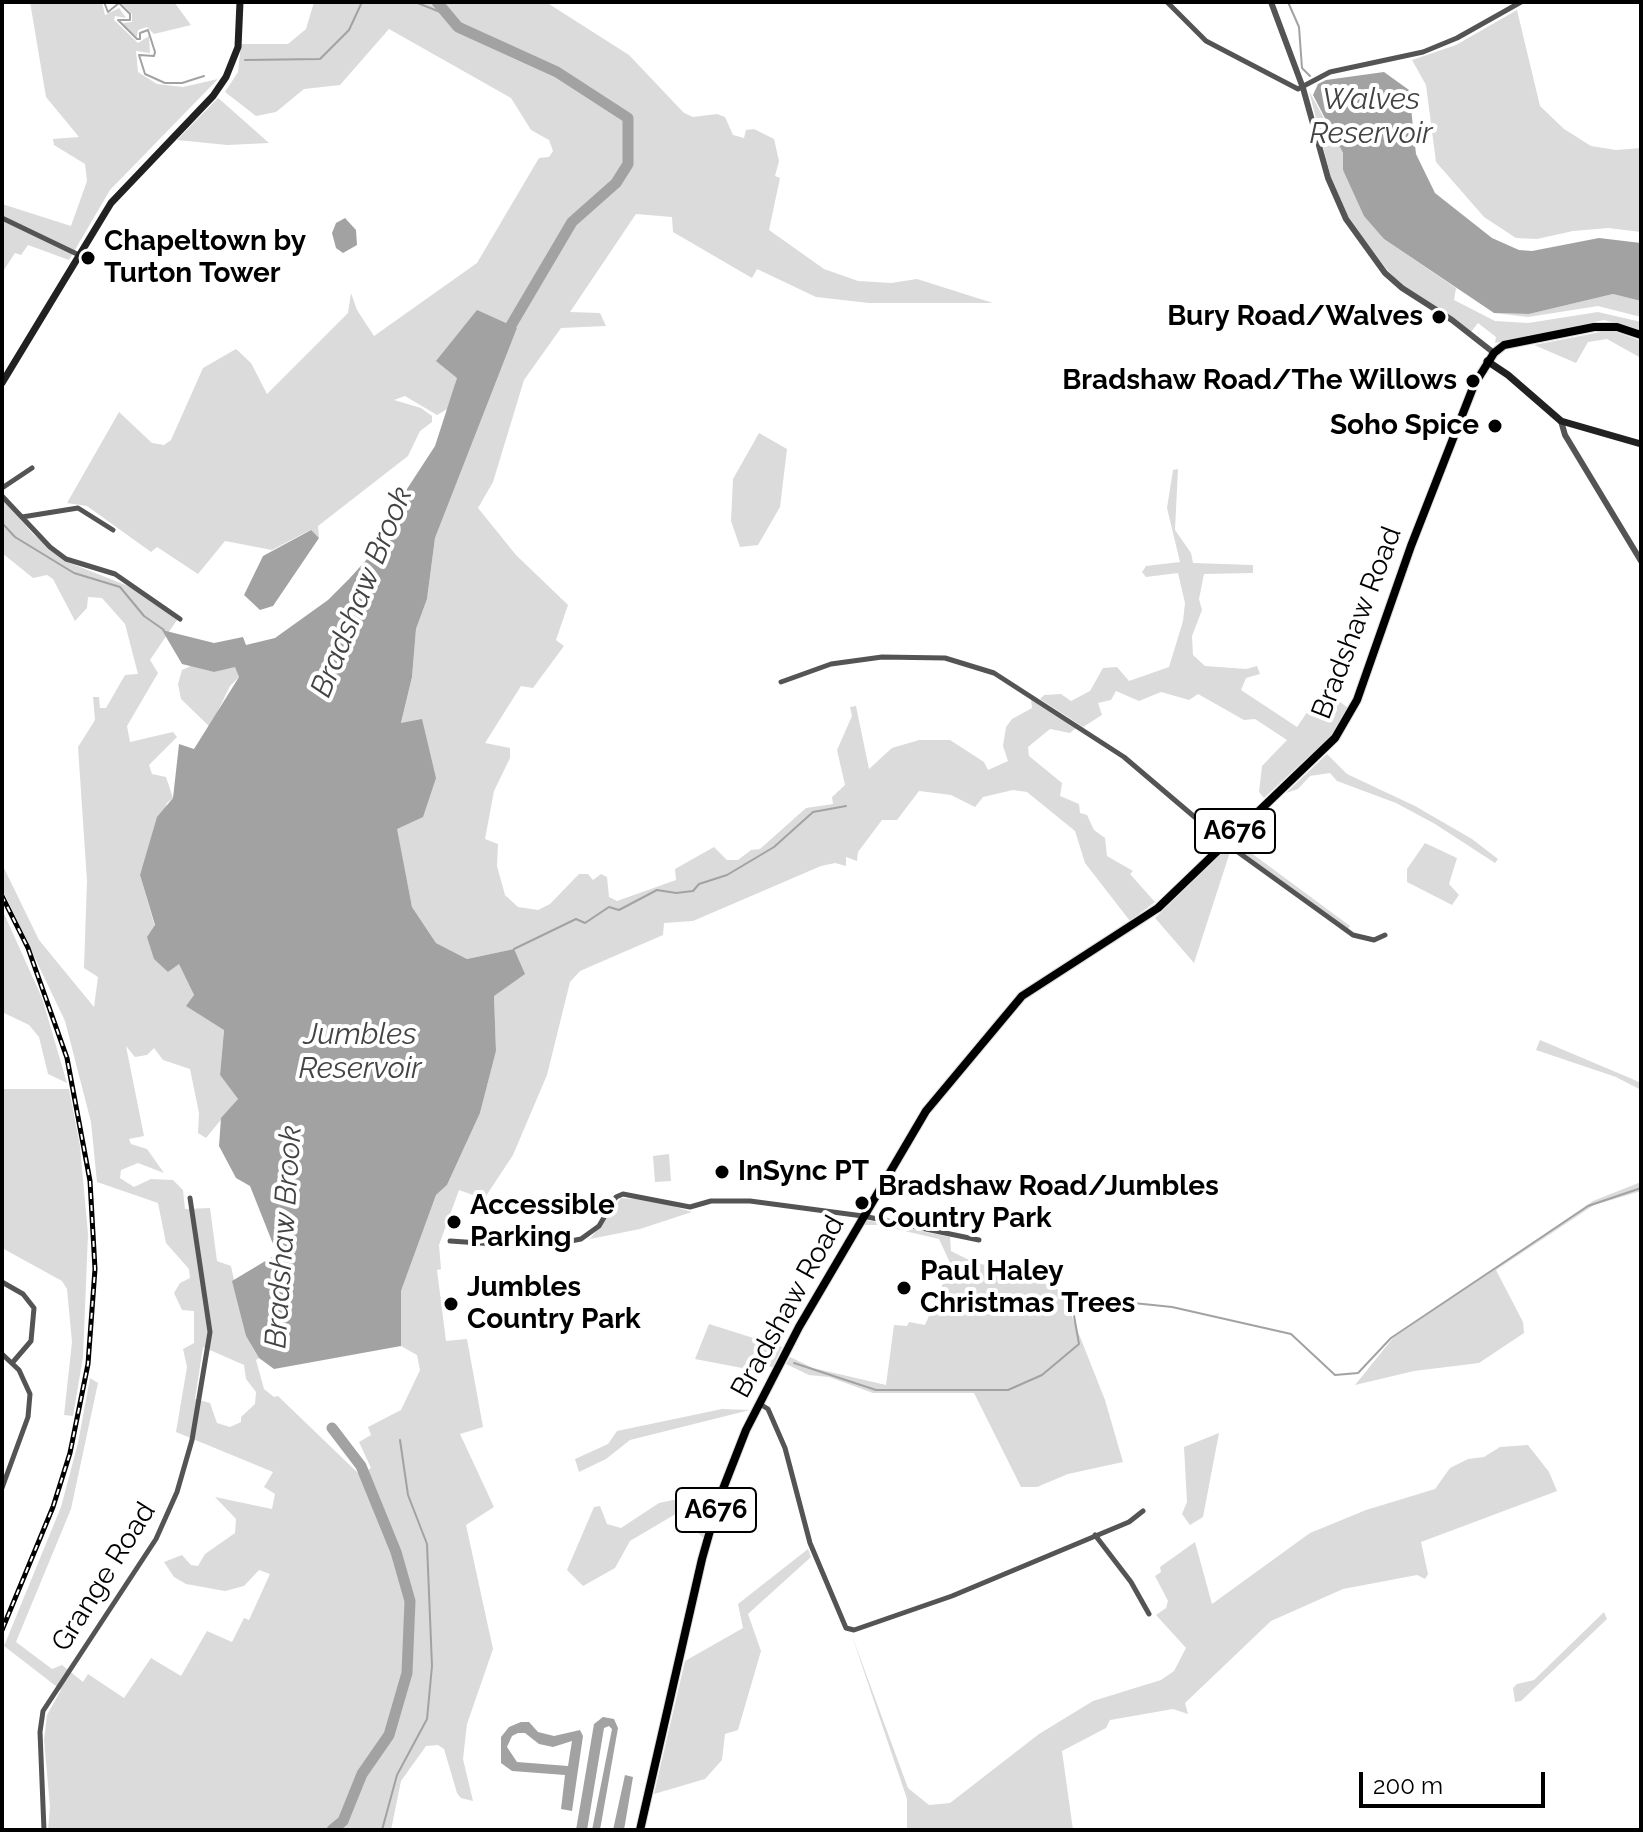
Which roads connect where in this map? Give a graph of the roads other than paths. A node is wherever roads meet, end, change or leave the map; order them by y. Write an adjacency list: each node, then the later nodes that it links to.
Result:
1 (240, 2): 7 (main road)
2 (1167, 2): 5 (street)
3 (1271, 2): 5 (street)
4 (1521, 2): 5 (street)
5 (1303, 88): 9 (street)
6 (2, 218): 7 (street)
7 (80, 256): 11 (main road)
8 (1641, 335): 9 (main road, A676)
9 (1494, 353): 10 (main road, Bradshaw Road / A676)
10 (1487, 361): 12 (main road); 22 (main road, Bradshaw Road / A676)
11 (2, 383)
12 (1561, 421): 13 (main road); 19 (street)
13 (1641, 444)
14 (32, 468): 15 (street)
15 (2, 488)
16 (2, 496): 17 (street)
17 (22, 517): 18 (street); 20 (street)
18 (113, 530)
19 (1641, 561)
20 (180, 619)
21 (781, 682): 22 (street)
22 (1224, 842): 23 (street); 25 (main road, Bradshaw Road / A676)
23 (1385, 935)
24 (190, 1198): 36 (street, Grange Road)
25 (863, 1216): 26 (street); 27 (street); 31 (main road, Bradshaw Road / A676)
26 (979, 1240)
27 (450, 1241)
28 (2, 1282): 30 (street)
29 (2, 1354): 30 (street)
30 (13, 1362): 32 (street)
31 (759, 1403): 34 (street); 37 (main road, Bradshaw Road / A676)
32 (2, 1488)
33 (1143, 1511): 34 (street)
34 (1095, 1535): 35 (street)
35 (1149, 1614)
36 (44, 1830)
37 (640, 1830)

